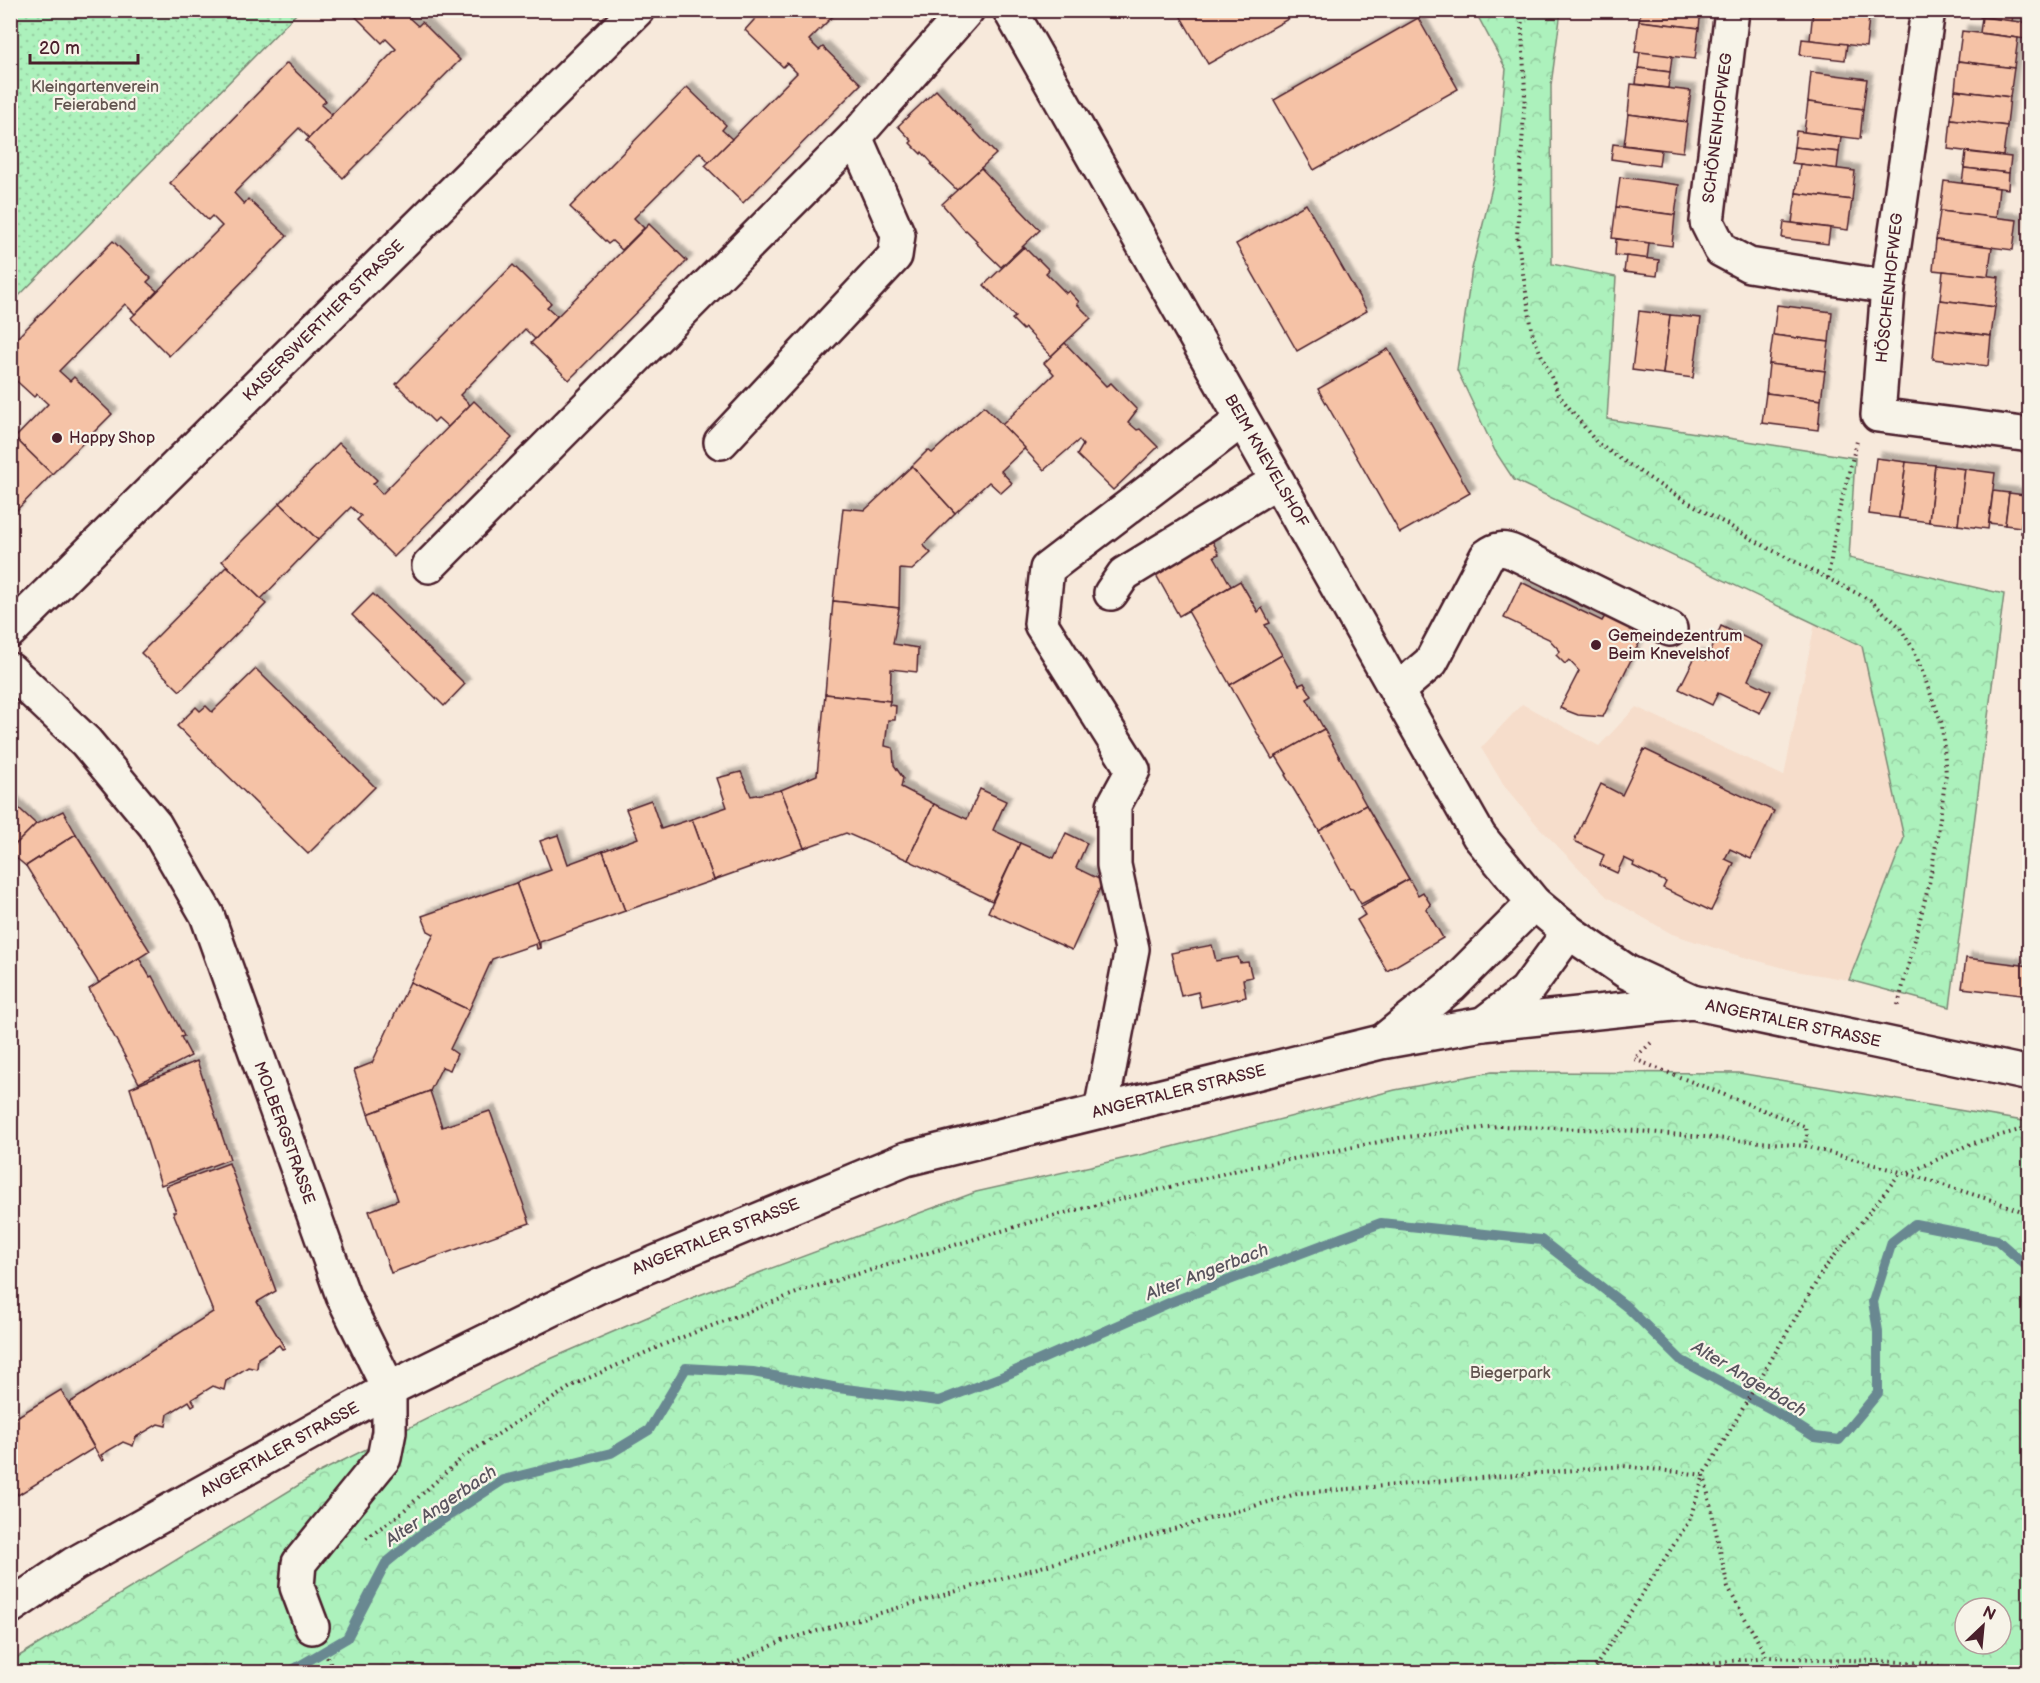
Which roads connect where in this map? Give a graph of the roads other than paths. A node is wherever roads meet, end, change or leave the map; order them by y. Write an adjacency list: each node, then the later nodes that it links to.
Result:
1 (637, 10): 15 (street, KAISERSWERTHER STRASSE)
2 (967, 10): 6 (street)
3 (1010, 10): 8 (street, BEIM KNEVELSHOF)
4 (1732, 10): 7 (street, SCHÖNENHOFWEG)
5 (1928, 10): 7 (street, HÖSCHENHOFWEG)
6 (855, 137): 10 (street); 12 (street)
7 (1888, 287): 9 (street, HÖSCHENHOFWEG)
8 (1242, 420): 11 (street, BEIM KNEVELSHOF); 24 (street)
9 (2030, 435)
10 (722, 442)
11 (1277, 481): 13 (street); 17 (street, BEIM KNEVELSHOF)
12 (429, 566)
13 (1111, 593)
14 (1670, 629): 17 (street)
15 (10, 631)
16 (10, 670): 25 (street, MOLBERGSTRASSE)
17 (1397, 691): 18 (street, BEIM KNEVELSHOF)
18 (1534, 903): 19 (street, BEIM KNEVELSHOF); 22 (street)
19 (1569, 932): 20 (street, BEIM KNEVELSHOF); 21 (street, ANGERTALER STRASSE)
20 (1692, 1002): 21 (street, ANGERTALER STRASSE); 23 (street, ANGERTALER STRASSE)
21 (1483, 1024): 22 (street, ANGERTALER STRASSE)
22 (1381, 1042): 24 (street, ANGERTALER STRASSE)
23 (2030, 1074)
24 (1101, 1111): 25 (street, ANGERTALER STRASSE)
25 (389, 1389): 26 (street, ANGERTALER STRASSE); 27 (street, MOLBERGSTRASSE)
26 (10, 1607)
27 (312, 1627)

